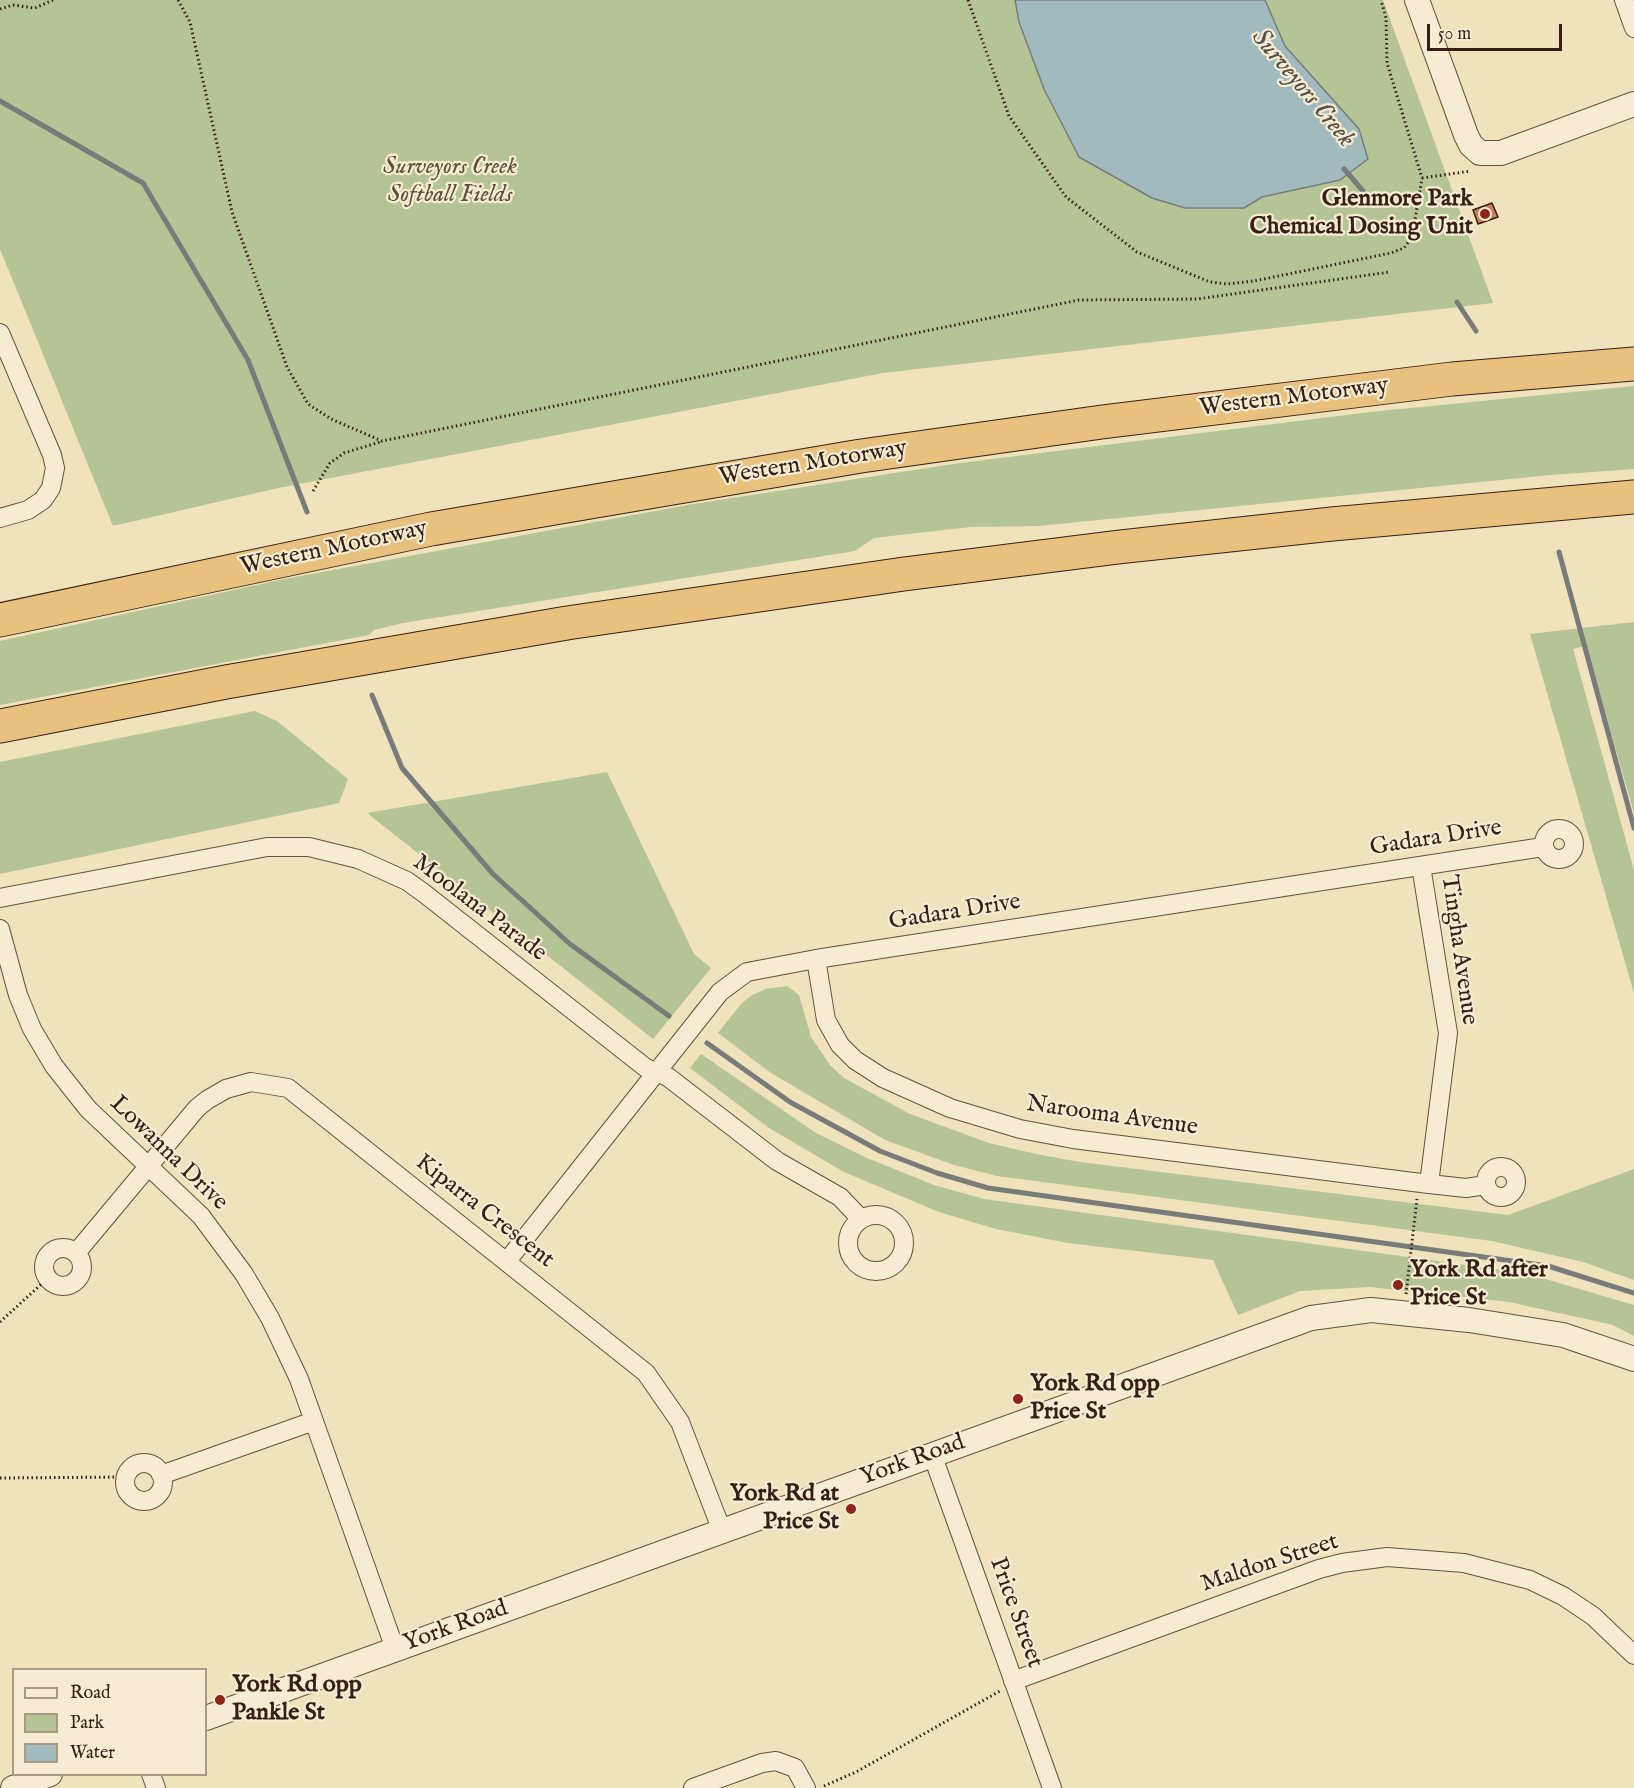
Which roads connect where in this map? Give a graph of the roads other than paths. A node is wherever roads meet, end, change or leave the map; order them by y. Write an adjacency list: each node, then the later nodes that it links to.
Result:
1 (1417, 0): 4 (street)
2 (1624, 0): 3 (street)
3 (1634, 28)
4 (1634, 105)
5 (0, 333): 8 (street)
6 (1634, 364): 9 (highway, Western Motorway)
7 (1634, 496): 10 (highway)
8 (0, 518)
9 (0, 620)
10 (0, 726)
11 (1543, 847): 12 (street, Gadara Drive)
12 (1421, 866): 15 (street, Gadara Drive); 18 (street, Tingha Avenue)
13 (0, 898): 16 (street, Moolana Parade)
14 (0, 929): 17 (street, Lowanna Drive)
15 (816, 959): 16 (street, Gadara Drive); 18 (street, Narooma Avenue)
16 (657, 1073): 20 (street, Moolana Parade); 22 (street, Gadara Drive)
17 (149, 1165): 21 (street, Kiparra Crescent); 22 (street, Kiparra Crescent); 24 (street, Lowanna Drive)
18 (1429, 1184): 19 (street, Narooma Avenue)
19 (1486, 1185)
20 (861, 1219)
21 (76, 1253): 21 (street)
22 (507, 1261): 27 (street, Kiparra Crescent)
23 (1634, 1359): 25 (street, York Road)
24 (314, 1421): 26 (street); 28 (street, Lowanna Drive)
25 (932, 1454): 27 (street, York Road); 30 (street, Price Street)
26 (161, 1475): 26 (street)
27 (722, 1531): 28 (street, York Road)
28 (395, 1649): 31 (street, York Road)
29 (1634, 1655): 30 (street, Maldon Street)
30 (1013, 1680): 36 (street, Price Street)
31 (207, 1718)
32 (45, 1776): 33 (street)
33 (13, 1788)
34 (693, 1788): 35 (street)
35 (806, 1788)
36 (1052, 1788)

